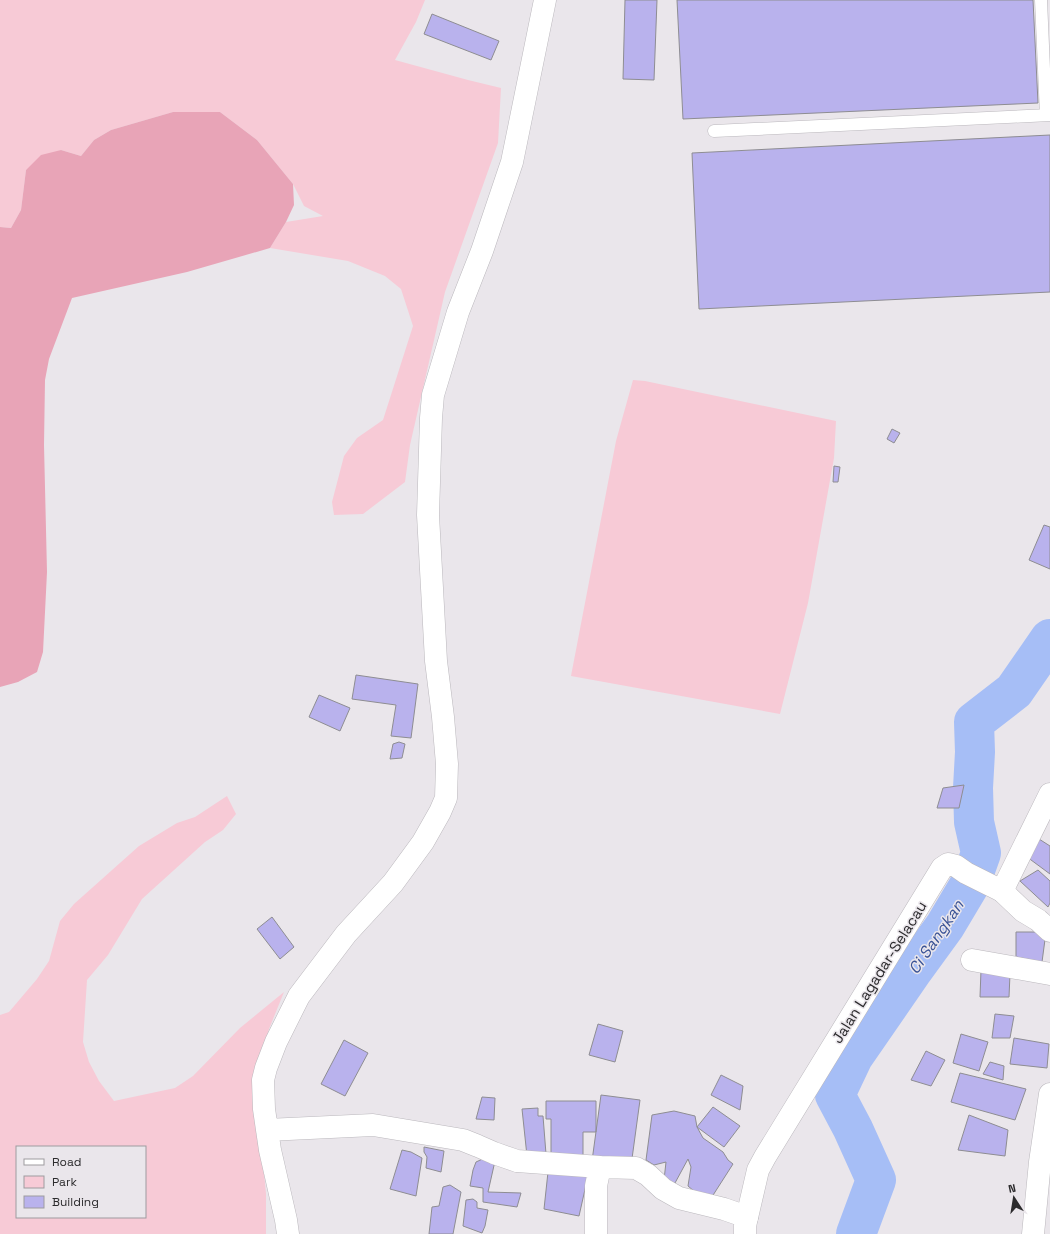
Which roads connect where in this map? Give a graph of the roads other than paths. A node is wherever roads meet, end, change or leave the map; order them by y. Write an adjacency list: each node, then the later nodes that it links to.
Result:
1 (545, 0): 11 (street)
2 (1041, 0): 3 (lane)
3 (1048, 115): 4 (lane)
4 (714, 132)
5 (1050, 794): 6 (street)
6 (999, 889): 7 (street, Jalan Lagadar-Selacau); 14 (street, Jalan Lagadar-Selacau)
7 (1050, 931)
8 (972, 960): 9 (street)
9 (1050, 974)
10 (1050, 1094): 12 (street)
11 (267, 1130): 13 (street); 15 (street)
12 (1045, 1162): 17 (street)
13 (600, 1167): 14 (street); 16 (street)
14 (738, 1218)
15 (288, 1234)
16 (596, 1234)
17 (1034, 1234)

